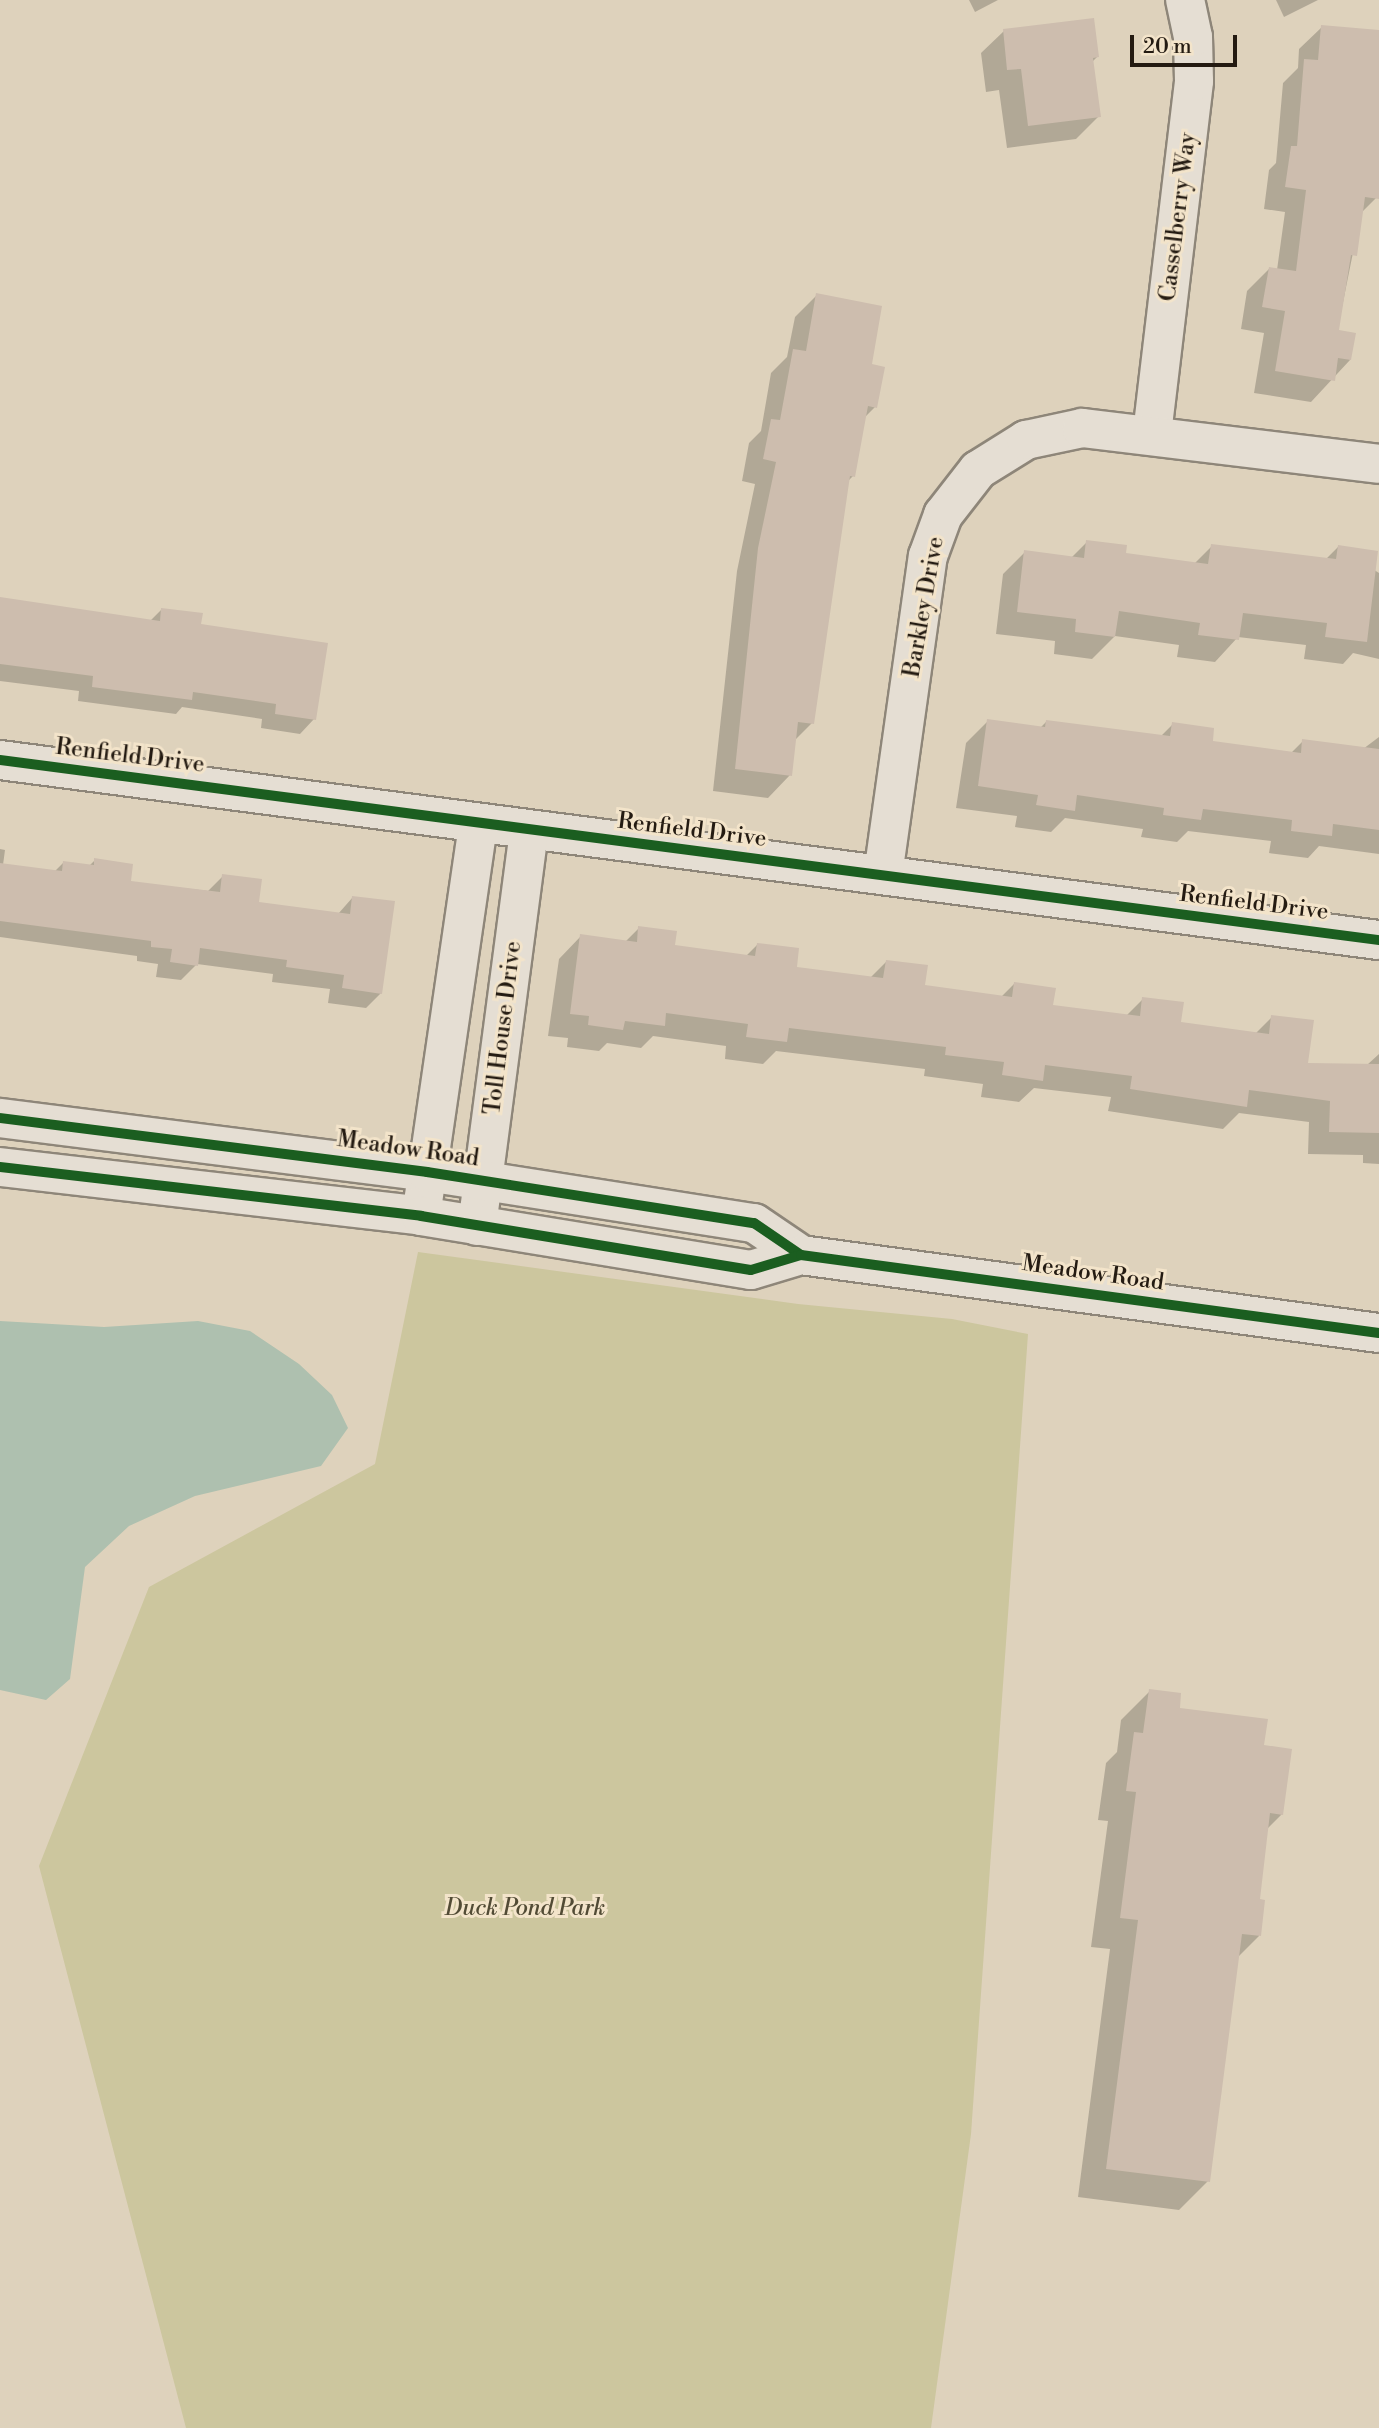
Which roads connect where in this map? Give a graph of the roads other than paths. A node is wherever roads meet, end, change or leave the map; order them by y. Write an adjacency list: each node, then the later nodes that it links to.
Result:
1 (1185, 0): 2 (street, Casselberry Way)
2 (1152, 434): 3 (street, Barkley Drive); 7 (street, Barkley Drive)
3 (1379, 464)
4 (0, 761): 5 (street, Renfield Drive)
5 (478, 823): 6 (street, Renfield Drive); 11 (street)
6 (529, 830): 7 (street, Renfield Drive); 12 (street, Toll House Drive)
7 (883, 875): 8 (street, Renfield Drive)
8 (1379, 940)
9 (0, 1118): 11 (street, Meadow Road)
10 (0, 1167): 13 (street, Meadow Road)
11 (427, 1172): 12 (street, Meadow Road); 13 (street)
12 (483, 1181): 14 (street, Toll House Drive); 15 (street, Meadow Road)
13 (421, 1216): 14 (street, Meadow Road)
14 (477, 1226): 15 (street, Meadow Road)
15 (801, 1255): 16 (street, Meadow Road)
16 (1379, 1332)

